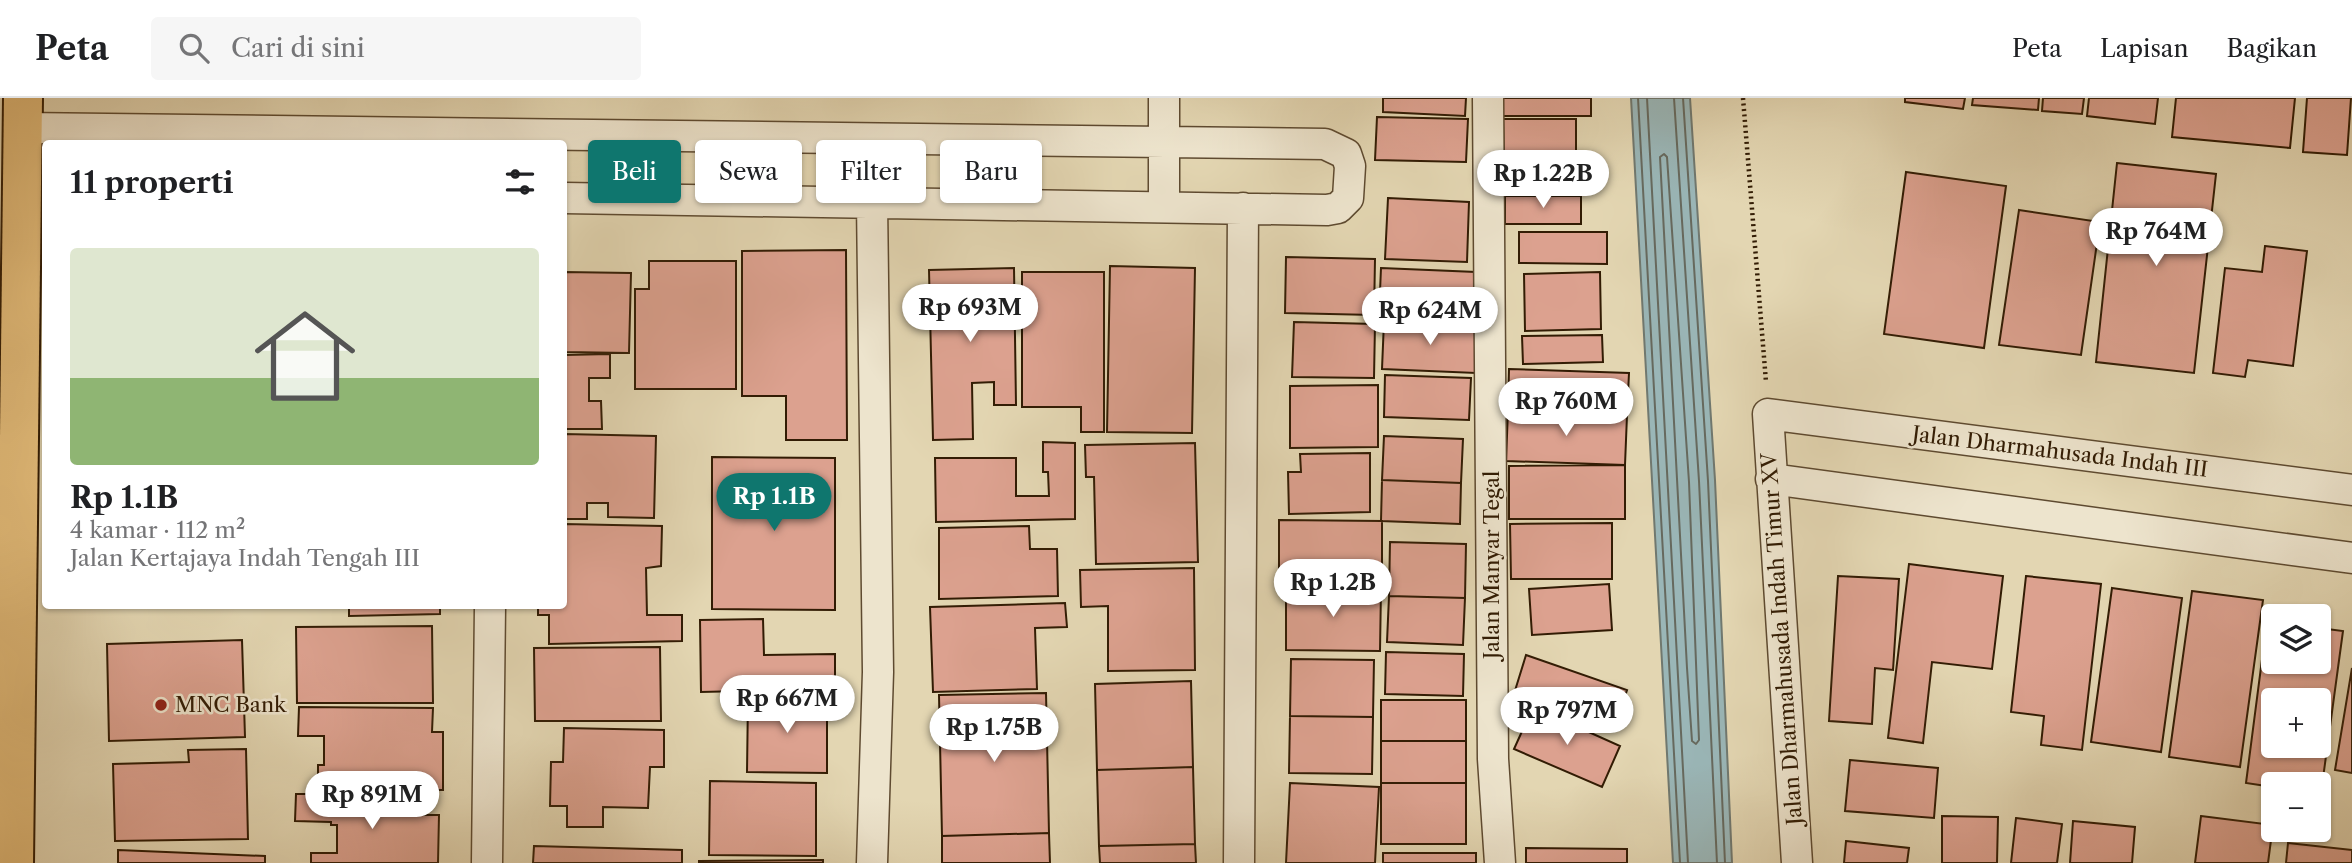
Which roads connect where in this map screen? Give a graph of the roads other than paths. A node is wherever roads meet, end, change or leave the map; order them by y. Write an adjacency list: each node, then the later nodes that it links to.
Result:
1 (1164, 98): 4 (street)
2 (1488, 98): 21 (street, Jalan Manyar Tegal)
3 (23, 113): 4 (street); 5 (main road)
4 (1164, 140): 10 (street); 11 (street)
5 (34, 192): 17 (main road)
6 (567, 198): 7 (street)
7 (816, 201)
8 (872, 203): 19 (street)
9 (926, 203): 10 (street)
10 (1164, 206): 11 (street)
11 (1242, 208): 20 (street)
12 (1768, 414): 13 (street, Jalan Dharmahusada Indah Timur XV); 14 (street, Jalan Dharmahusada Indah III)
13 (1772, 478): 15 (street); 22 (street, Jalan Dharmahusada Indah Timur XV)
14 (2352, 490)
15 (2352, 558)
16 (490, 609): 18 (street)
17 (14, 863)
18 (487, 863)
19 (872, 863)
20 (1238, 863)
21 (1500, 863)
22 (1797, 863)

